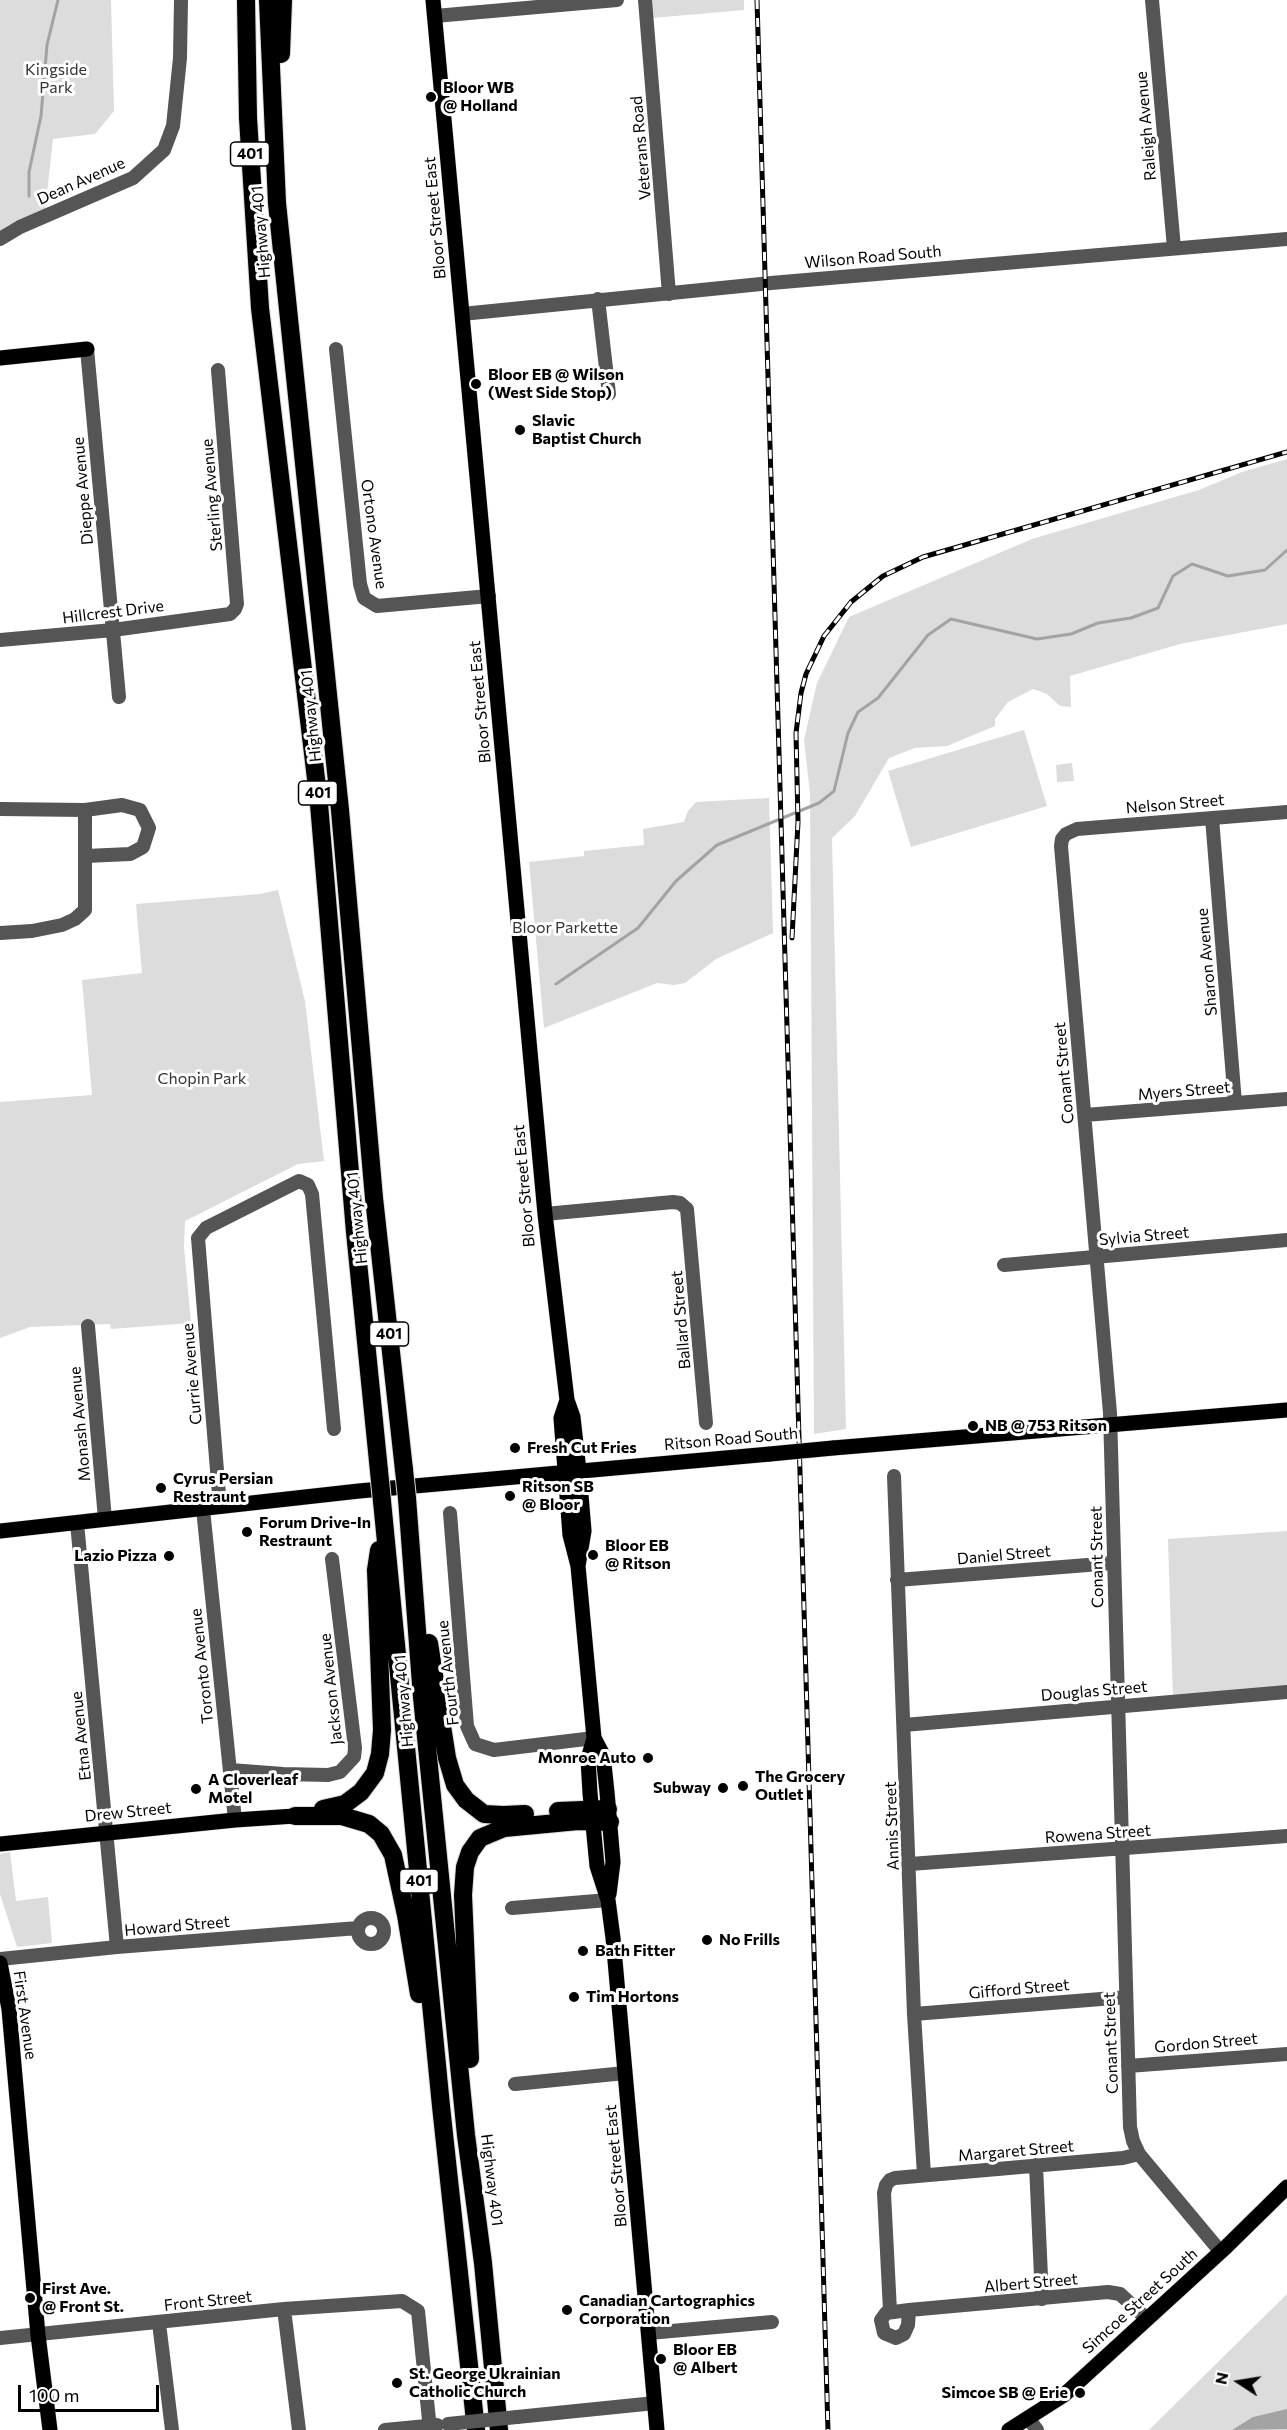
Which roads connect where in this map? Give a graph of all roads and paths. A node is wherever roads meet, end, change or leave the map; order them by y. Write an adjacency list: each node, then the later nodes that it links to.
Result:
1 (182, 0): 11 (street, Dean Avenue)
2 (246, 0): 50 (highway, Highway 401 / 401, bridge)
3 (268, 0): 10 (highway, Highway 401 / 401)
4 (283, 0): 10 (highway)
5 (433, 0): 9 (main road, Bloor Street East)
6 (617, 0): 9 (street)
7 (645, 0): 14 (street, Veterans Road)
8 (1152, 0): 13 (street, Raleigh Avenue)
9 (435, 16): 16 (main road, Bloor Street East)
10 (277, 203): 55 (highway, Highway 401 / 401, bridge)
11 (0, 239)
12 (1287, 239): 13 (street, Wilson Road South)
13 (1174, 248): 14 (street, Wilson Road South)
14 (669, 294): 15 (street, Wilson Road South)
15 (598, 299): 16 (street, Wilson Road South); 21 (street)
16 (462, 314): 22 (main road, Bloor Street East)
17 (87, 349): 19 (main road); 24 (street, Dieppe Avenue)
18 (336, 349): 22 (street, Ortono Avenue)
19 (0, 358)
20 (218, 370): 23 (street, Sterling Avenue)
21 (609, 394)
22 (489, 596): 37 (main road, Bloor Street East)
23 (230, 614): 24 (street, Hillcrest Drive)
24 (112, 630): 25 (street, Hillcrest Drive); 26 (street, Dieppe Avenue)
25 (0, 640)
26 (119, 697)
27 (0, 809): 28 (street)
28 (85, 810): 32 (street); 32 (street)
29 (1287, 812): 30 (street, Nelson Street)
30 (1212, 818): 31 (street, Nelson Street); 35 (street, Sharon Avenue)
31 (1066, 834): 36 (street, Conant Street)
32 (86, 856): 33 (street)
33 (0, 933)
34 (1287, 1099): 35 (street, Myers Street)
35 (1234, 1103): 36 (street, Myers Street)
36 (1084, 1115): 39 (street, Conant Street)
37 (545, 1214): 43 (street, Ballard Street); 46 (main road, Bloor Street East)
38 (1287, 1240): 39 (street, Sylvia Street)
39 (1096, 1257): 40 (street, Sylvia Street); 44 (street, Conant Street)
40 (1004, 1265)
41 (88, 1326): 52 (street, Monash Avenue)
42 (1287, 1410): 44 (main road, Ritson Road South)
43 (706, 1423)
44 (1110, 1426): 46 (main road, Ritson Road South, bridge); 57 (street, Conant Street)
45 (334, 1429): 48 (street, Currie Avenue)
46 (572, 1472): 48 (main road, Ritson Road South); 62 (main road, Bloor Street East)
47 (894, 1476): 58 (street, Annis Street)
48 (220, 1507): 49 (main road, Ritson Road South)
49 (203, 1509): 52 (main road, Ritson Road South); 63 (street, Toronto Avenue)
50 (382, 1510): 65 (highway); 83 (highway, Highway 401 / 401)
51 (450, 1513): 62 (street, Fourth Avenue)
52 (105, 1519): 53 (main road, Ritson Road South)
53 (77, 1523): 54 (main road, Ritson Road South); 67 (street, Etna Avenue)
54 (0, 1531)
55 (411, 1534): 64 (highway); 84 (highway, Highway 401 / 401)
56 (332, 1558): 63 (street, Jackson Avenue)
57 (1113, 1563): 58 (street, Daniel Street); 60 (street, Conant Street)
58 (897, 1580): 61 (street, Annis Street)
59 (1287, 1692): 60 (street, Douglas Street)
60 (1117, 1706): 61 (street, Douglas Street); 70 (street, Conant Street)
61 (904, 1725): 71 (street, Annis Street)
62 (594, 1738): 64 (main road, Bloor Street East)
63 (230, 1770): 66 (street, Toronto Avenue)
64 (601, 1815): 72 (main road, Bloor Street East); 84 (highway)
65 (295, 1816): 66 (main road, Drew Street); 83 (highway)
66 (235, 1820): 67 (main road, Drew Street)
67 (107, 1832): 69 (main road, Drew Street); 75 (street, Etna Avenue)
68 (1287, 1836): 70 (street, Rowena Street)
69 (0, 1844)
70 (1121, 1849): 71 (street, Rowena Street); 77 (street, Conant Street)
71 (910, 1864): 78 (street, Annis Street)
72 (608, 1900): 73 (street); 81 (main road, Bloor Street East)
73 (512, 1908)
74 (358, 1928): 75 (street, Howard Street)
75 (117, 1947): 76 (street, Howard Street)
76 (0, 1961): 98 (main road, First Avenue)
77 (1126, 1997): 78 (street, Gifford Street); 80 (street, Conant Street)
78 (915, 2014): 87 (street, Annis Street)
79 (1287, 2054): 80 (street, Gordon Street)
80 (1128, 2066): 85 (street, Conant Street)
81 (625, 2073): 82 (street); 97 (main road, Bloor Street East)
82 (515, 2084)
83 (441, 2106): 107 (highway, Highway 401 / 401)
84 (466, 2135): 108 (highway, Highway 401 / 401)
85 (1139, 2154): 86 (street, Margaret Street); 89 (street, Conant Street)
86 (1036, 2165): 87 (street, Margaret Street); 90 (street)
87 (924, 2175): 93 (street, Margaret Street)
88 (1287, 2187): 89 (main road, Simcoe Street South)
89 (1221, 2251): 94 (main road, Simcoe Street South)
90 (1042, 2299): 92 (street, Albert Street); 94 (street, Albert Street)
91 (285, 2309): 96 (street, Front Street); 102 (street, Front Street); 105 (street)
92 (909, 2310): 93 (street, Albert Street); 93 (street)
93 (890, 2312)
94 (1147, 2319): 101 (main road, Simcoe Street South)
95 (772, 2322): 97 (street)
96 (159, 2323): 98 (street, Front Street); 104 (street)
97 (649, 2333): 100 (main road, Bloor Street East)
98 (38, 2335): 99 (street, Front Street); 103 (main road, First Avenue)
99 (0, 2338)
100 (655, 2403): 102 (street, bridge); 109 (main road, Bloor Street East)
101 (1033, 2424): 110 (main road, Simcoe Street South)
102 (430, 2428): 106 (street)
103 (50, 2430)
104 (172, 2430)
105 (299, 2430)
106 (385, 2430)
107 (476, 2430)
108 (499, 2430)
109 (657, 2430)
110 (1009, 2430)

